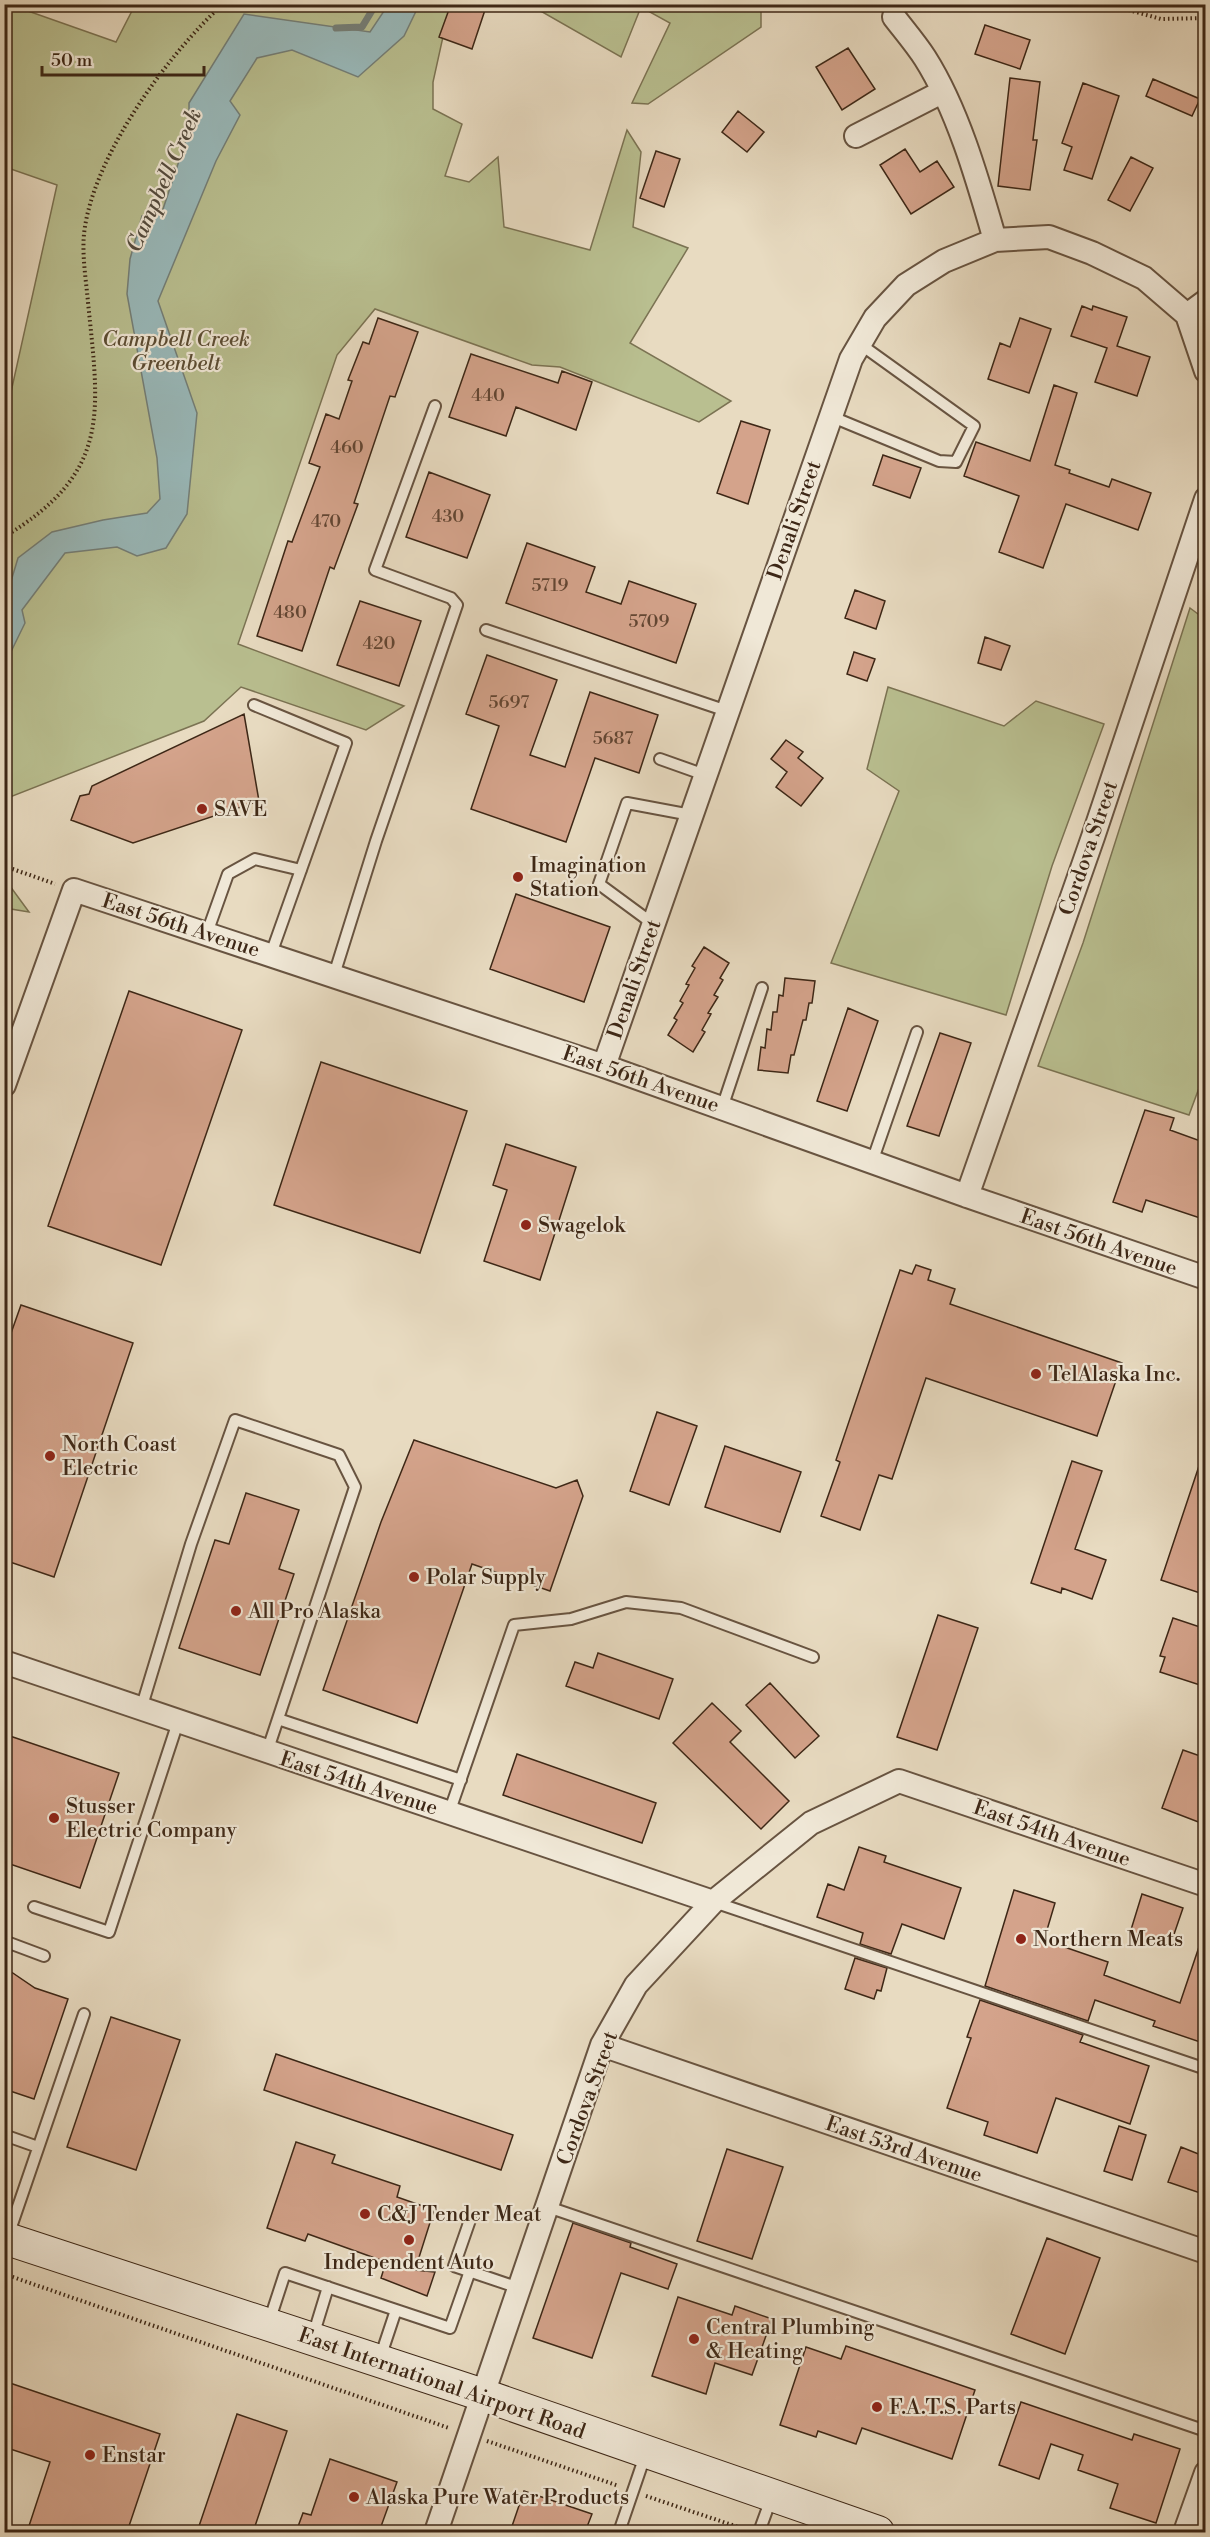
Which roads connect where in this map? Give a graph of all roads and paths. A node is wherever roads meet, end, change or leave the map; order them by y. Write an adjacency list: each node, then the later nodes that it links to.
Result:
1 (223, 4): 15 (path)
2 (1107, 4): 4 (path)
3 (894, 17): 5 (street)
4 (1206, 18)
5 (942, 92): 6 (street); 7 (street)
6 (856, 136)
7 (995, 240): 9 (street, Denali Street); 10 (street, Denali Street)
8 (1206, 301): 9 (street)
9 (1187, 315): 11 (street)
10 (860, 344): 13 (street, Denali Street); 13 (lane)
11 (1206, 370)
12 (435, 405): 28 (lane)
13 (830, 417): 18 (street, Denali Street)
14 (1206, 499): 35 (street, Cordova Street)
15 (4, 537)
16 (486, 630): 18 (lane)
17 (254, 705): 23 (lane)
18 (727, 711): 20 (street, Denali Street)
19 (660, 759): 20 (lane)
20 (705, 775): 21 (street, Denali Street)
21 (691, 815): 25 (street, Denali Street); 25 (lane)
22 (4, 866): 24 (path)
23 (301, 870): 26 (lane); 27 (lane)
24 (74, 890): 26 (street, East 56th Avenue); 32 (street)
25 (652, 923): 31 (street, Denali Street)
26 (207, 933): 27 (street, East 56th Avenue)
27 (271, 954): 28 (street, East 56th Avenue)
28 (334, 975): 31 (street, East 56th Avenue)
29 (762, 988): 33 (lane)
30 (917, 1032): 34 (lane)
31 (604, 1065): 33 (street, East 56th Avenue)
32 (4, 1085)
33 (722, 1108): 34 (street, East 56th Avenue)
34 (872, 1162): 35 (street, East 56th Avenue)
35 (967, 1196): 36 (street, East 56th Avenue)
36 (1206, 1278)
37 (813, 1657): 43 (lane)
38 (4, 1662): 39 (street, East 54th Avenue)
39 (141, 1709): 40 (lane); 41 (street, East 54th Avenue)
40 (278, 1719): 42 (lane); 43 (lane)
41 (178, 1722): 42 (street, East 54th Avenue); 48 (lane)
42 (267, 1753): 45 (street, East 54th Avenue)
43 (461, 1780): 45 (lane)
44 (899, 1780): 46 (street, East 54th Avenue); 47 (street, Cordova Street)
45 (449, 1813): 47 (street, East 54th Avenue)
46 (1206, 1885)
47 (714, 1902): 52 (street, Cordova Street); 53 (lane)
48 (34, 1907)
49 (4, 1941): 50 (lane)
50 (44, 1956)
51 (84, 2014): 55 (lane)
52 (603, 2045): 56 (street, Cordova Street); 59 (street, East 53rd Avenue)
53 (1206, 2069)
54 (4, 2135): 55 (lane)
55 (38, 2147): 58 (lane)
56 (548, 2207): 63 (street, Cordova Street); 69 (lane)
57 (470, 2220): 60 (lane)
58 (6, 2238): 65 (main road, East International Airport Road)
59 (1206, 2252)
60 (470, 2271): 63 (lane); 64 (lane)
61 (4, 2274): 70 (path)
62 (328, 2287): 64 (lane); 65 (lane); 66 (lane)
63 (519, 2288): 68 (street, Cordova Street)
64 (396, 2310): 67 (lane)
65 (268, 2324): 66 (main road, East International Airport Road)
66 (312, 2339): 67 (main road, East International Airport Road)
67 (379, 2361): 68 (main road, East International Airport Road)
68 (483, 2395): 70 (street, Cordova Street); 71 (main road, East International Airport Road)
69 (1206, 2431)
70 (470, 2435): 73 (path); 75 (street, Cordova Street)
71 (647, 2452): 73 (lane); 74 (main road, East International Airport Road)
72 (1206, 2473): 80 (street)
73 (633, 2491): 76 (lane); 77 (path)
74 (772, 2495): 78 (lane); 79 (main road, East International Airport Road)
75 (436, 2532)
76 (619, 2532)
77 (753, 2532)
78 (759, 2532)
79 (878, 2532)
80 (1185, 2532)

